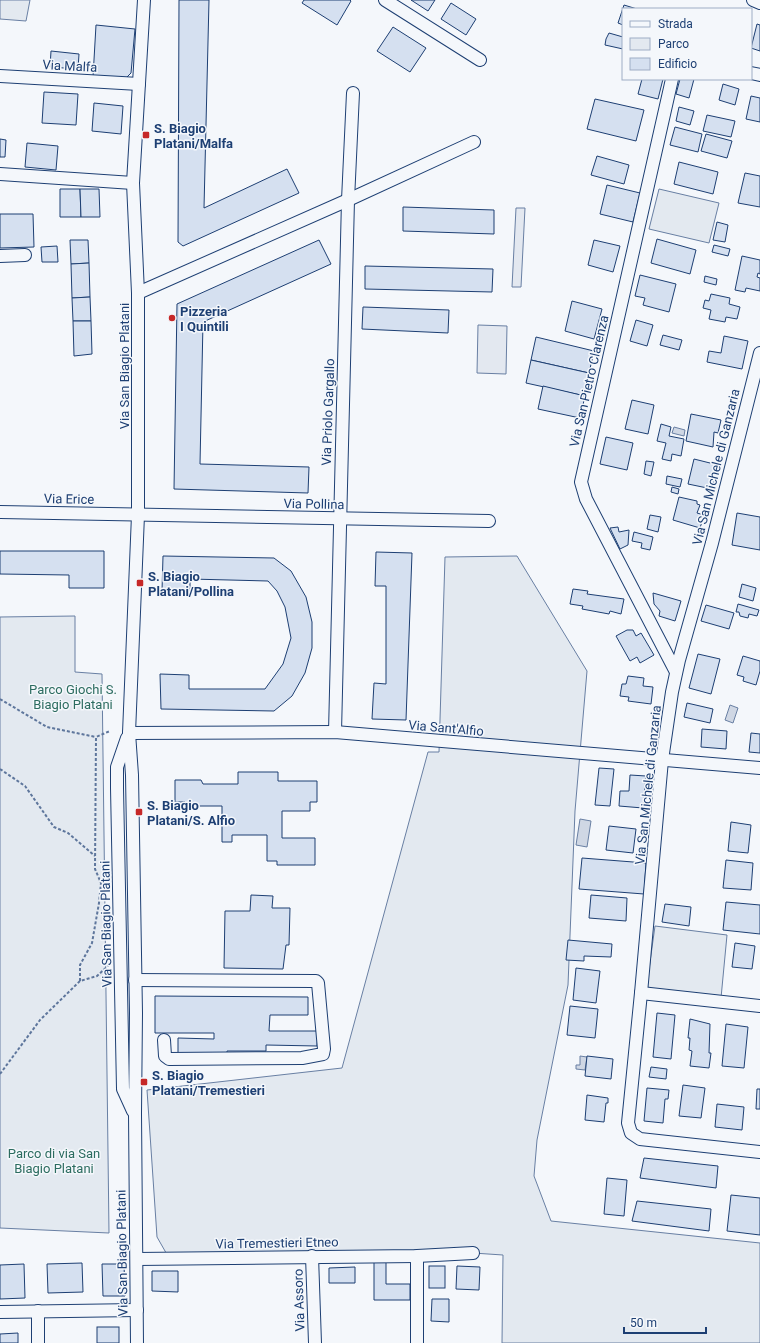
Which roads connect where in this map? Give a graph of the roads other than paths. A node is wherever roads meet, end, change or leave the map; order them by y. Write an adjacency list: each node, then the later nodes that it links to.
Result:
1 (144, 0): 8 (street, Via San Biagio Platani)
2 (386, 0): 5 (street)
3 (753, 0): 4 (street)
4 (760, 3)
5 (480, 60)
6 (0, 76): 8 (street, Via Malfa)
7 (672, 80): 22 (street, Via San Pietro Clarenza)
8 (139, 84): 12 (street, Via San Biagio Platani)
9 (353, 94): 13 (street, Via Priolo Gargallo)
10 (474, 142): 13 (street)
11 (0, 174): 12 (street)
12 (133, 183): 16 (street, Via San Biagio Platani)
13 (348, 200): 16 (street); 20 (street, Via Priolo Gargallo)
14 (25, 255): 15 (street)
15 (0, 256)
16 (138, 293): 19 (street, Via San Biagio Platani)
17 (760, 353): 22 (street, Via San Michele di Ganzaria)
18 (0, 512): 19 (street, Via Erice)
19 (138, 515): 20 (street, Via Pollina); 24 (street, Via San Biagio Platani)
20 (339, 518): 21 (street, Via Pollina); 23 (street, Via Priolo Gargallo)
21 (489, 521)
22 (676, 672): 25 (street, Via San Michele di Ganzaria)
23 (335, 732): 24 (street, Via Sant'Alfio); 25 (street, Via Sant'Alfio)
24 (129, 733): 27 (street, Via San Biagio Platani); 28 (street, Via San Biagio Platani)
25 (662, 760): 26 (street, Via Sant'Alfio); 30 (street, Via San Michele di Ganzaria)
26 (760, 768)
27 (132, 775): 28 (street); 29 (street, Via San Biagio Platani)
28 (117, 777): 33 (street, Via San Biagio Platani)
29 (135, 980): 32 (street); 33 (street, Via San Biagio Platani)
30 (642, 994): 31 (street); 34 (street, Via San Michele di Ganzaria)
31 (760, 1006)
32 (164, 1040)
33 (135, 1114): 38 (street, Via San Biagio Platani)
34 (760, 1152)
35 (473, 1253): 37 (street, Via Tremestieri Etneo)
36 (312, 1256): 37 (street, Via Tremestieri Etneo); 38 (street, Via Tremestieri Etneo); 44 (street, Via Assoro)
37 (417, 1256): 45 (street)
38 (137, 1259): 39 (street, Via San Biagio Platani)
39 (137, 1310): 40 (street); 43 (street, Via San Biagio Platani)
40 (38, 1311): 41 (street); 42 (street)
41 (0, 1312)
42 (38, 1343)
43 (137, 1343)
44 (315, 1343)
45 (417, 1343)

